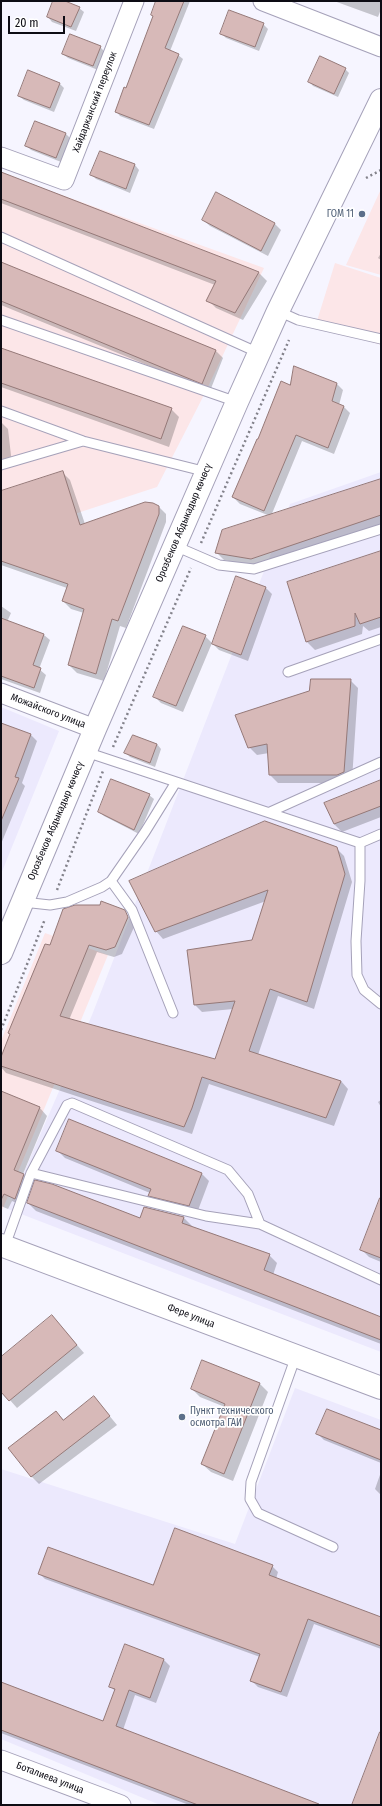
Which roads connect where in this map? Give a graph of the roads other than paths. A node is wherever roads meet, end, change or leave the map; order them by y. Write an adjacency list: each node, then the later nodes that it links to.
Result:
1 (134, 1): 5 (street, Хайдарканский переулок)
2 (263, 1): 3 (street)
3 (381, 47)
4 (381, 100): 7 (street, Орозбеков Абдыкадыр көчөсү)
5 (1, 157)
6 (1, 237): 10 (lane)
7 (278, 311): 9 (lane); 10 (street, Орозбеков Абдыкадыр көчөсү)
8 (1, 320): 11 (lane)
9 (381, 339)
10 (259, 353): 11 (street, Орозбеков Абдыкадыр көчөсү)
11 (237, 402): 15 (street, Орозбеков Абдыкадыр көчөсү)
12 (1, 411): 13 (lane)
13 (83, 441): 14 (lane); 15 (lane)
14 (1, 465)
15 (207, 472): 17 (street, Орозбеков Абдыкадыр көчөсү)
16 (381, 529): 17 (lane)
17 (175, 546): 21 (street, Орозбеков Абдыкадыр көчөсү)
18 (381, 639): 19 (lane)
19 (288, 672)
20 (1, 693): 21 (street, Можайского улица)
21 (95, 729): 22 (street, Орозбеков Абдыкадыр көчөсү)
22 (86, 752): 24 (lane); 29 (street, Орозбеков Абдыкадыр көчөсү)
23 (381, 762): 25 (lane)
24 (176, 782): 25 (lane); 28 (lane)
25 (270, 812): 27 (lane)
26 (381, 834): 27 (lane)
27 (360, 843): 31 (lane)
28 (111, 881): 29 (lane); 32 (lane)
29 (21, 902): 30 (street, Орозбеков Абдыкадыр көчөсү)
30 (1, 953)
31 (381, 1004)
32 (173, 1013)
33 (31, 1173): 34 (lane); 34 (lane); 35 (lane)
34 (260, 1224): 36 (lane)
35 (3, 1245): 37 (street, Фере улица)
36 (381, 1280)
37 (296, 1356): 38 (street, Фере улица); 39 (lane)
38 (381, 1388)
39 (333, 1547)
40 (1, 1760): 41 (street, Боталиева улица)
41 (121, 1805)

